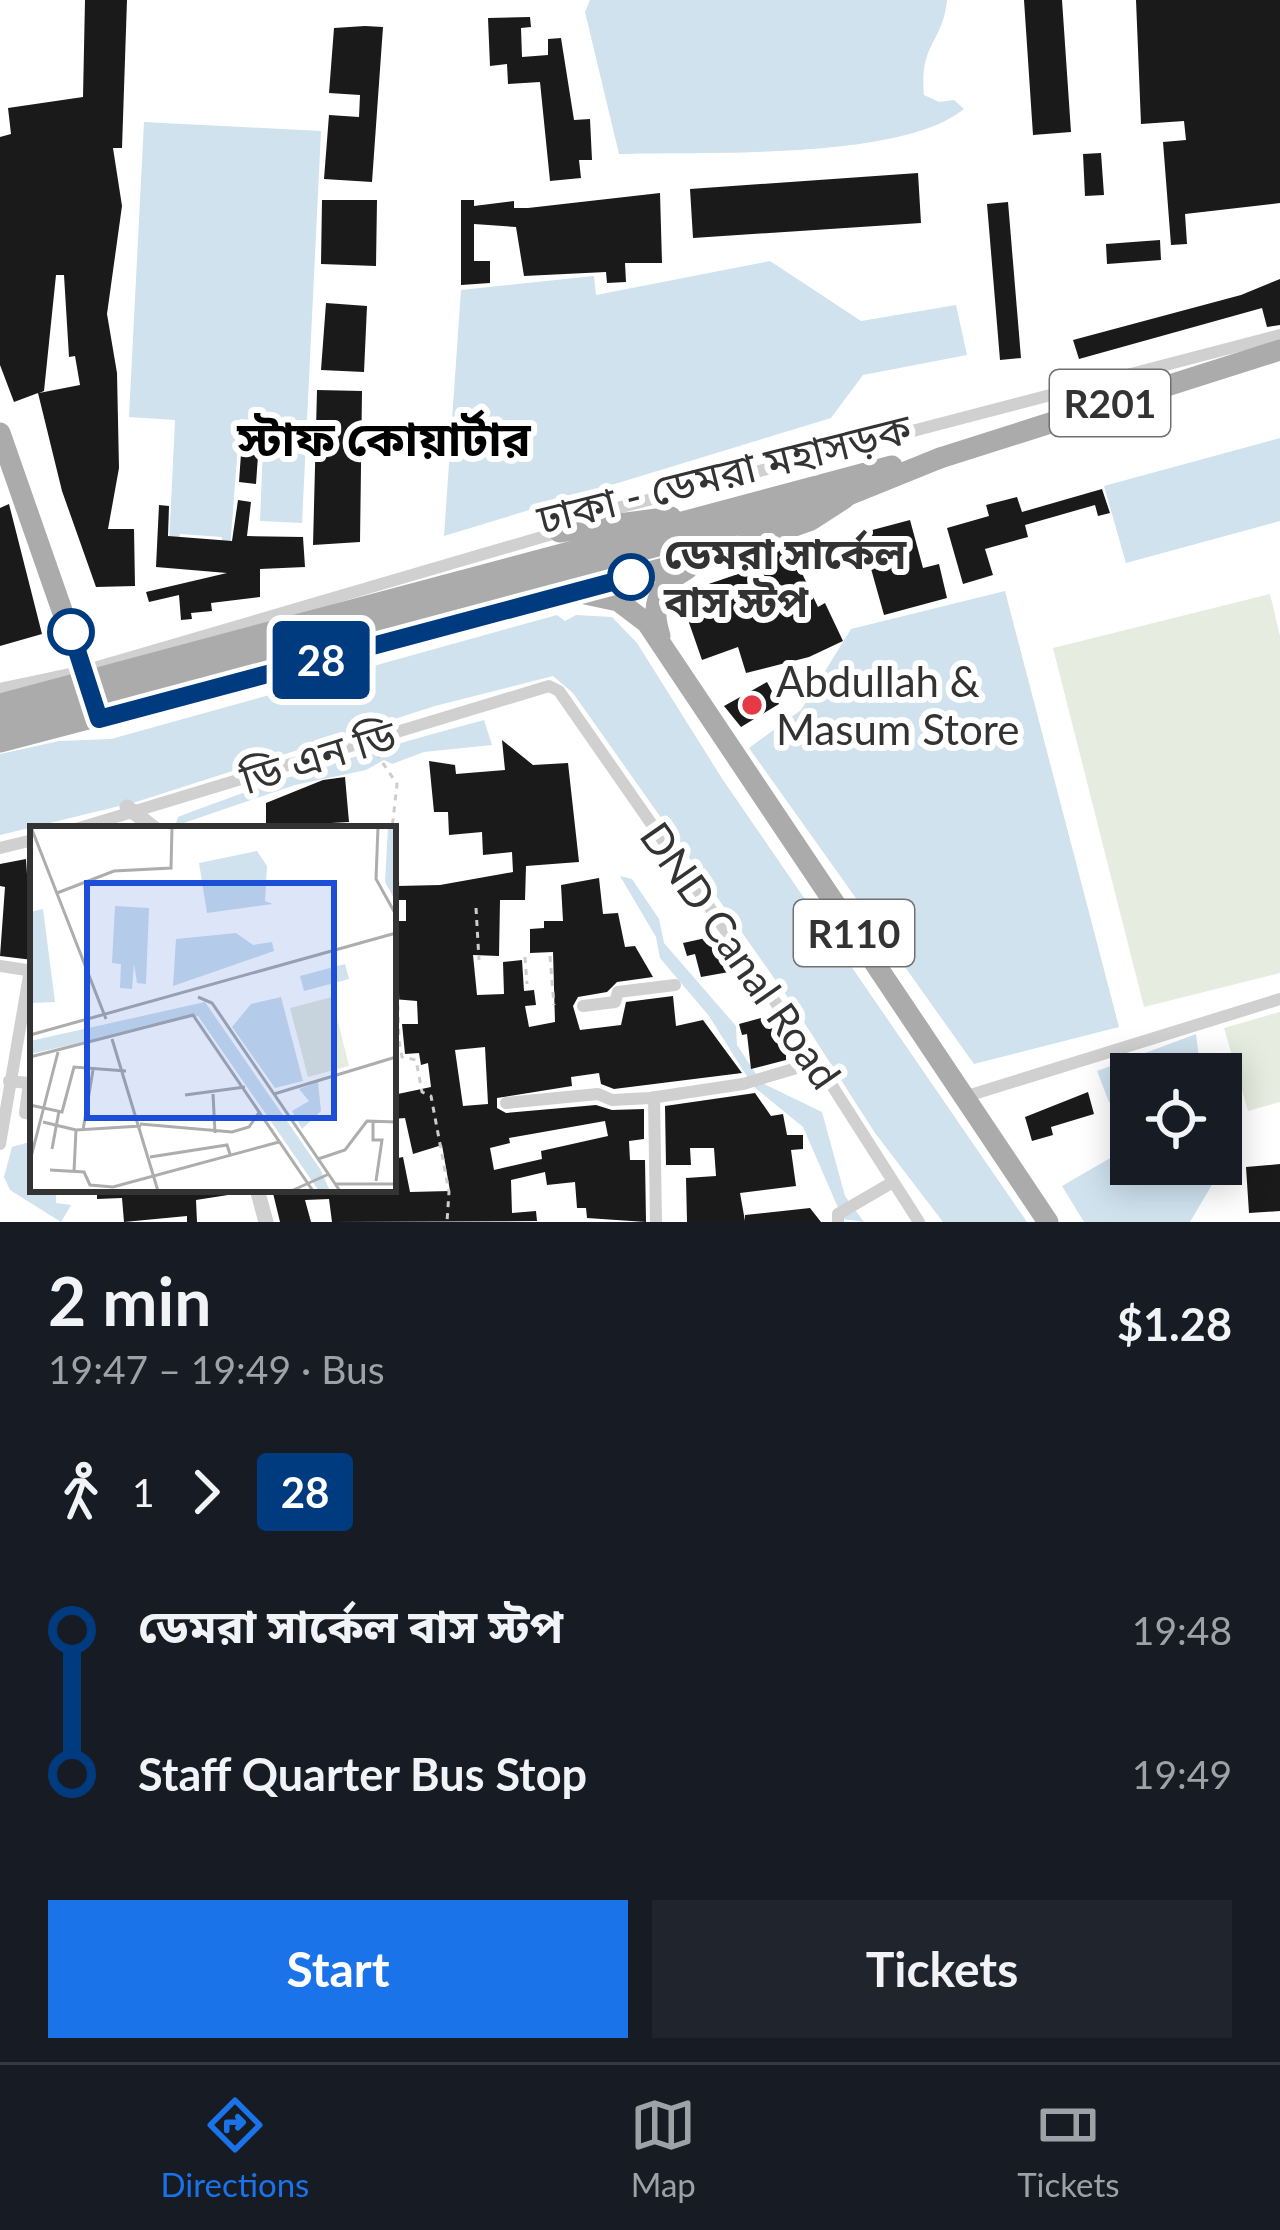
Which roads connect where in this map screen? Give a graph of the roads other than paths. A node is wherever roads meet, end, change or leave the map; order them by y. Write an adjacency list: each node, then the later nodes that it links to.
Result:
1 (1280, 335): 7 (street)
2 (1280, 350): 4 (main road, R201)
3 (0, 433): 11 (main road)
4 (940, 458): 5 (main road, ঢাকা - ডেমরা মহাসড়ক, bridge); 6 (main road, ঢাকা - ডেমরা মহাসড়ক, bridge)
5 (851, 494): 8 (main road); 15 (main road, ঢাকা - ডেমরা মহাসড়ক, bridge)
6 (720, 511): 7 (main road); 14 (main road, ঢাকা - ডেমরা মহাসড়ক, bridge)
7 (559, 532): 11 (street)
8 (714, 555): 9 (main road); 10 (main road)
9 (574, 592): 10 (main road, R110); 16 (main road)
10 (661, 643): 33 (main road, R110)
11 (84, 670): 12 (street); 16 (main road)
12 (0, 689)
13 (560, 691): 18 (street, ডি এন ডি); 30 (street, DND Canal Road)
14 (0, 704)
15 (0, 723)
16 (101, 724): 17 (main road)
17 (0, 742)
18 (131, 811): 19 (street, ডি এন ডি); 20 (street)
19 (85, 826)
20 (151, 826)
21 (30, 841): 22 (street)
22 (0, 848)
23 (0, 966): 24 (street)
24 (30, 971)
25 (30, 978): 29 (street)
26 (675, 985): 28 (street)
27 (1280, 999): 33 (street)
28 (583, 1006)
29 (8, 1053): 31 (street)
30 (817, 1062): 32 (street); 37 (street, DND Canal Road)
31 (9, 1081): 35 (street); 36 (street)
32 (654, 1097): 34 (street); 40 (street)
33 (963, 1097): 43 (main road, R110)
34 (506, 1103)
35 (30, 1114)
36 (0, 1144)
37 (893, 1182): 41 (street); 42 (street, DND Canal Road)
38 (258, 1192): 39 (street)
39 (266, 1222)
40 (656, 1222)
41 (838, 1222)
42 (919, 1222)
43 (1048, 1222)

